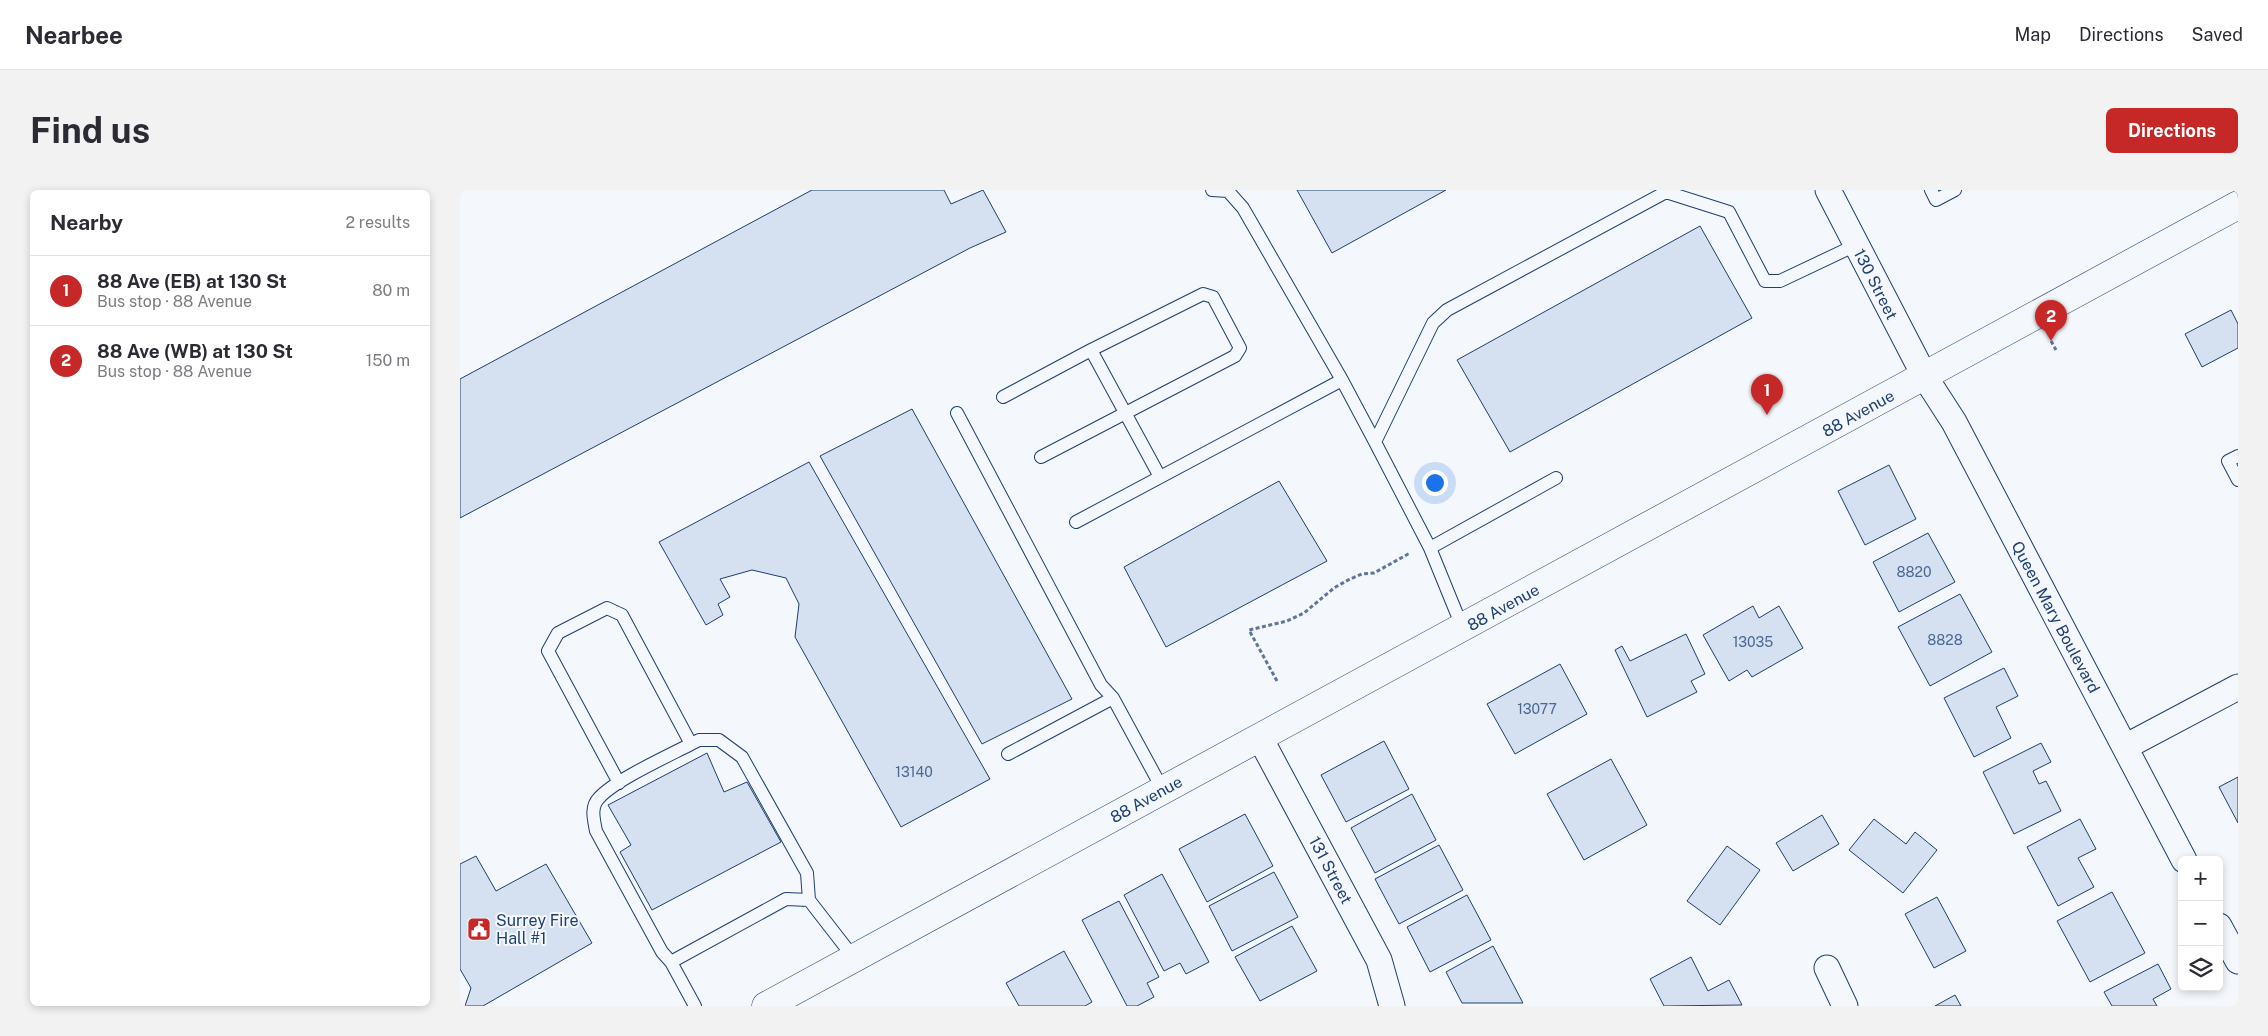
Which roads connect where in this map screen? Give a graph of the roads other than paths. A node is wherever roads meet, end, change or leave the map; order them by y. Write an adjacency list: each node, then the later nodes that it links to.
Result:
1 (1212, 190): 9 (lane)
2 (1828, 190): 6 (street, 130 Street)
3 (1931, 190): 4 (lane)
4 (1955, 190)
5 (2238, 205): 8 (main road, 88 Avenue)
6 (1856, 245): 8 (street, 130 Street); 13 (lane)
7 (1091, 350): 10 (lane); 12 (lane); 12 (lane)
8 (1925, 377): 21 (main road, 88 Avenue); 26 (street, Queen Mary Boulevard)
9 (1342, 380): 13 (lane); 16 (lane)
10 (1003, 397)
11 (957, 413): 23 (lane)
12 (1125, 413): 15 (lane); 16 (lane)
13 (1375, 442): 20 (lane)
14 (2238, 456): 18 (lane)
15 (1041, 457)
16 (1160, 477): 19 (lane)
17 (1556, 478): 20 (lane)
18 (2238, 480)
19 (1076, 522)
20 (1428, 546): 21 (lane)
21 (1462, 629): 24 (main road, 88 Avenue)
22 (2238, 687): 26 (street)
23 (1113, 698): 27 (lane); 29 (lane)
24 (1260, 738): 29 (main road, 88 Avenue); 39 (street, 131 Street)
25 (691, 744): 28 (lane); 28 (lane); 31 (lane)
26 (2125, 747): 30 (street, Queen Mary Boulevard)
27 (1008, 754)
28 (618, 783): 34 (lane)
29 (1163, 790): 33 (main road, 88 Avenue)
30 (2182, 856)
31 (808, 900): 33 (lane); 34 (lane)
32 (2223, 934): 35 (street)
33 (854, 958): 38 (main road, 88 Avenue)
34 (671, 962): 37 (lane)
35 (2238, 962)
36 (1827, 968): 40 (street)
37 (695, 1006)
38 (766, 1006)
39 (1392, 1006)
40 (1845, 1006)

